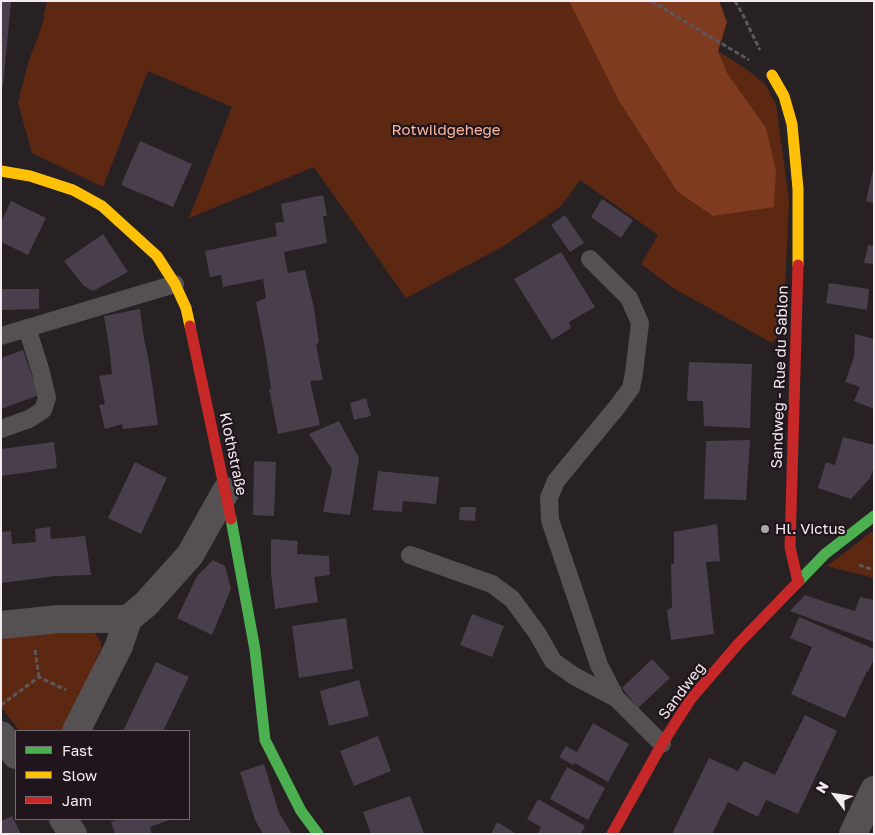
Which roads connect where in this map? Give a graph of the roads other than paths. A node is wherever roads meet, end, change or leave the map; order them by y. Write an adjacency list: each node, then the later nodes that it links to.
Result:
1 (772, 75): 11 (street, Sandweg - Rue du Sablon)
2 (1, 171): 4 (street, Klothstraße)
3 (590, 259): 14 (lane)
4 (175, 284): 5 (lane); 8 (street, Klothstraße)
5 (27, 328): 6 (lane); 7 (lane)
6 (1, 336)
7 (1, 429)
8 (226, 491): 12 (street); 22 (street, Klothstraße)
9 (874, 516): 11 (street)
10 (410, 555): 14 (lane)
11 (798, 582): 17 (street, Sandweg)
12 (128, 619): 13 (street); 15 (street)
13 (1, 625)
14 (616, 698): 17 (lane)
15 (76, 730)
16 (1, 735): 18 (street)
17 (662, 744): 23 (street, Sandweg)
18 (15, 753)
19 (874, 790): 24 (street)
20 (64, 820): 21 (street)
21 (73, 834)
22 (318, 834)
23 (612, 834)
24 (853, 834)

